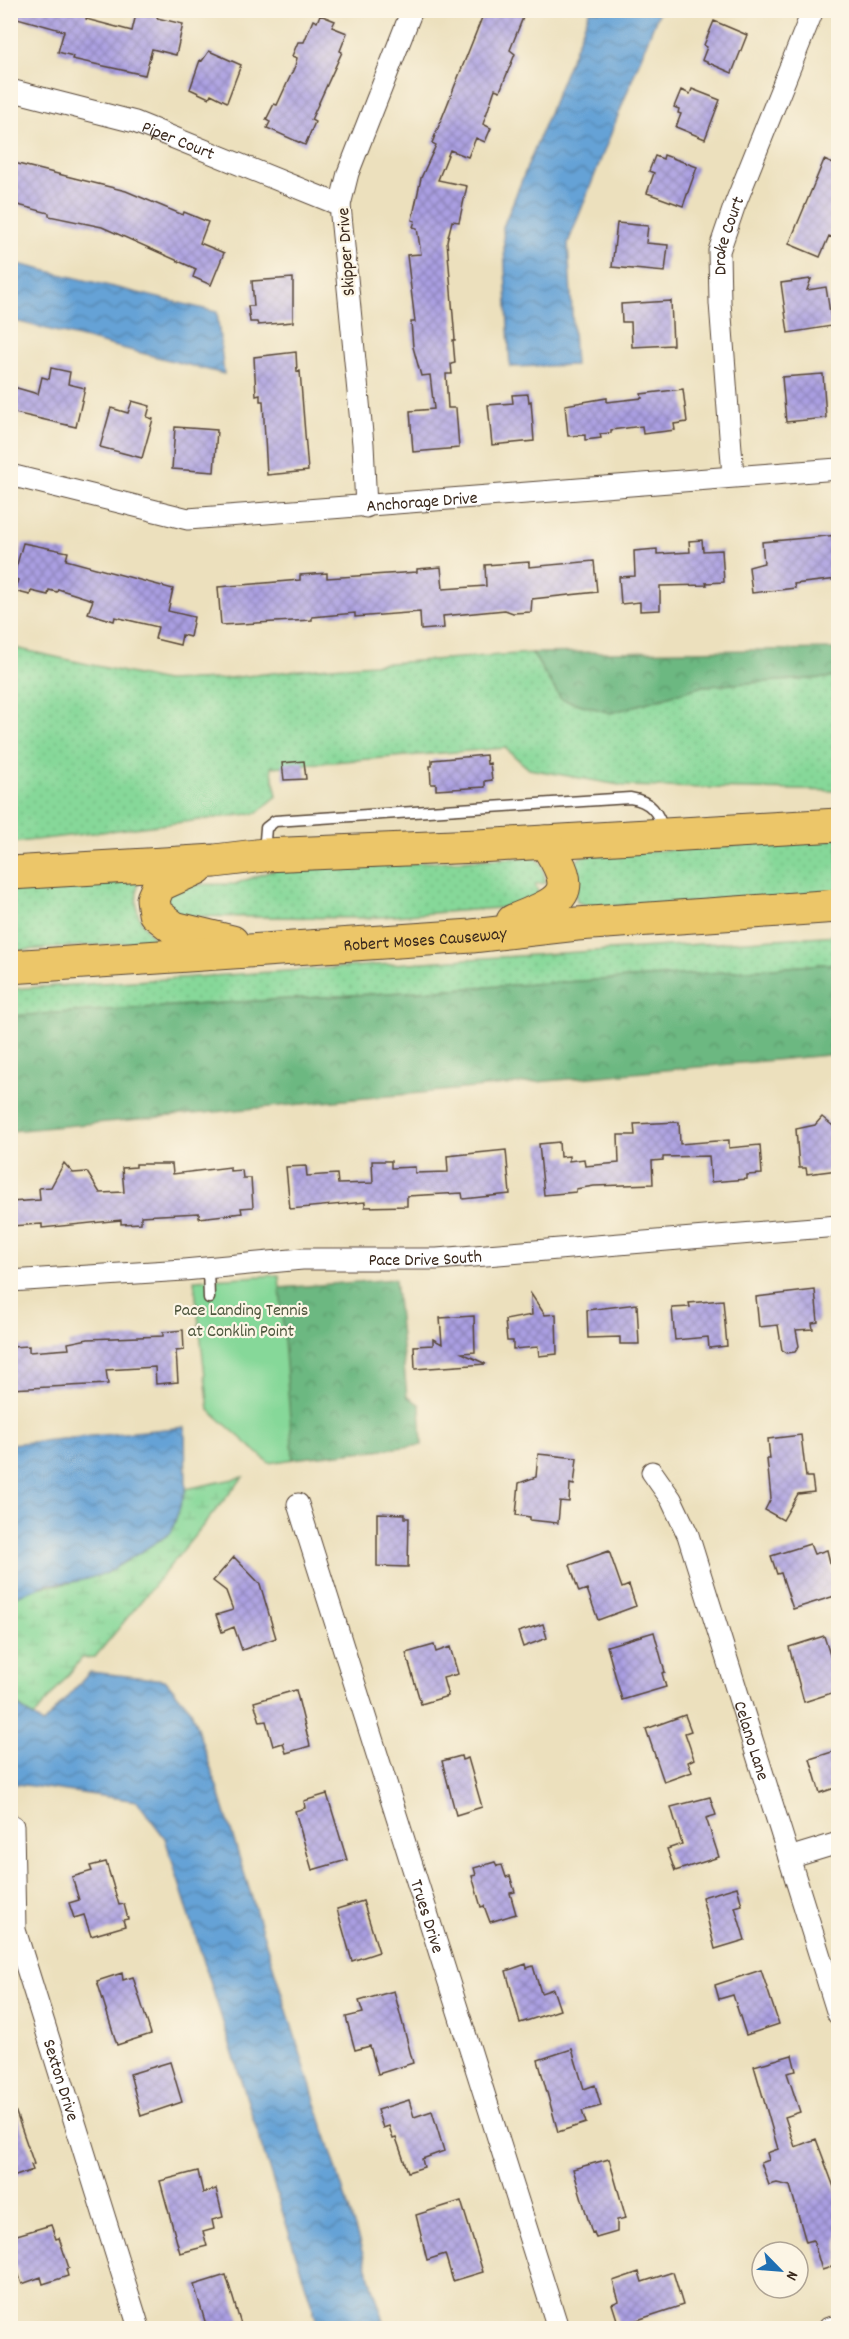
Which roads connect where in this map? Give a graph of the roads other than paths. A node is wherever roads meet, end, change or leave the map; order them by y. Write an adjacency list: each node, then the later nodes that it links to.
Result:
1 (412, 10): 4 (street, Skipper Drive)
2 (813, 10): 7 (street, Drake Court)
3 (10, 90): 4 (street, Piper Court)
4 (340, 205): 8 (street, Skipper Drive)
5 (838, 469): 7 (street, Anchorage Drive)
6 (10, 475): 8 (street, Anchorage Drive)
7 (733, 476): 8 (street, Anchorage Drive)
8 (366, 507)
9 (838, 825): 10 (highway)
10 (665, 835): 11 (highway); 12 (lane)
11 (545, 842): 12 (highway); 16 (highway)
12 (264, 855): 13 (highway)
13 (215, 861): 14 (highway); 17 (highway)
14 (10, 873)
15 (838, 906): 16 (highway, Robert Moses Causeway)
16 (472, 936): 17 (highway, Robert Moses Causeway)
17 (264, 950): 18 (highway, Robert Moses Causeway)
18 (10, 967)
19 (838, 1226): 20 (street, Pace Drive South)
20 (208, 1268): 21 (street, Pace Drive South); 22 (lane)
21 (10, 1281)
22 (209, 1298)
23 (652, 1472): 27 (street, Celano Lane)
24 (298, 1504): 31 (street, Trues Drive)
25 (13, 1826): 30 (street, Sexton Drive)
26 (838, 1843): 27 (street)
27 (789, 1858): 28 (street, Celano Lane)
28 (838, 2014)
29 (838, 2326): 32 (street)
30 (139, 2328)
31 (558, 2328)
32 (830, 2328)

